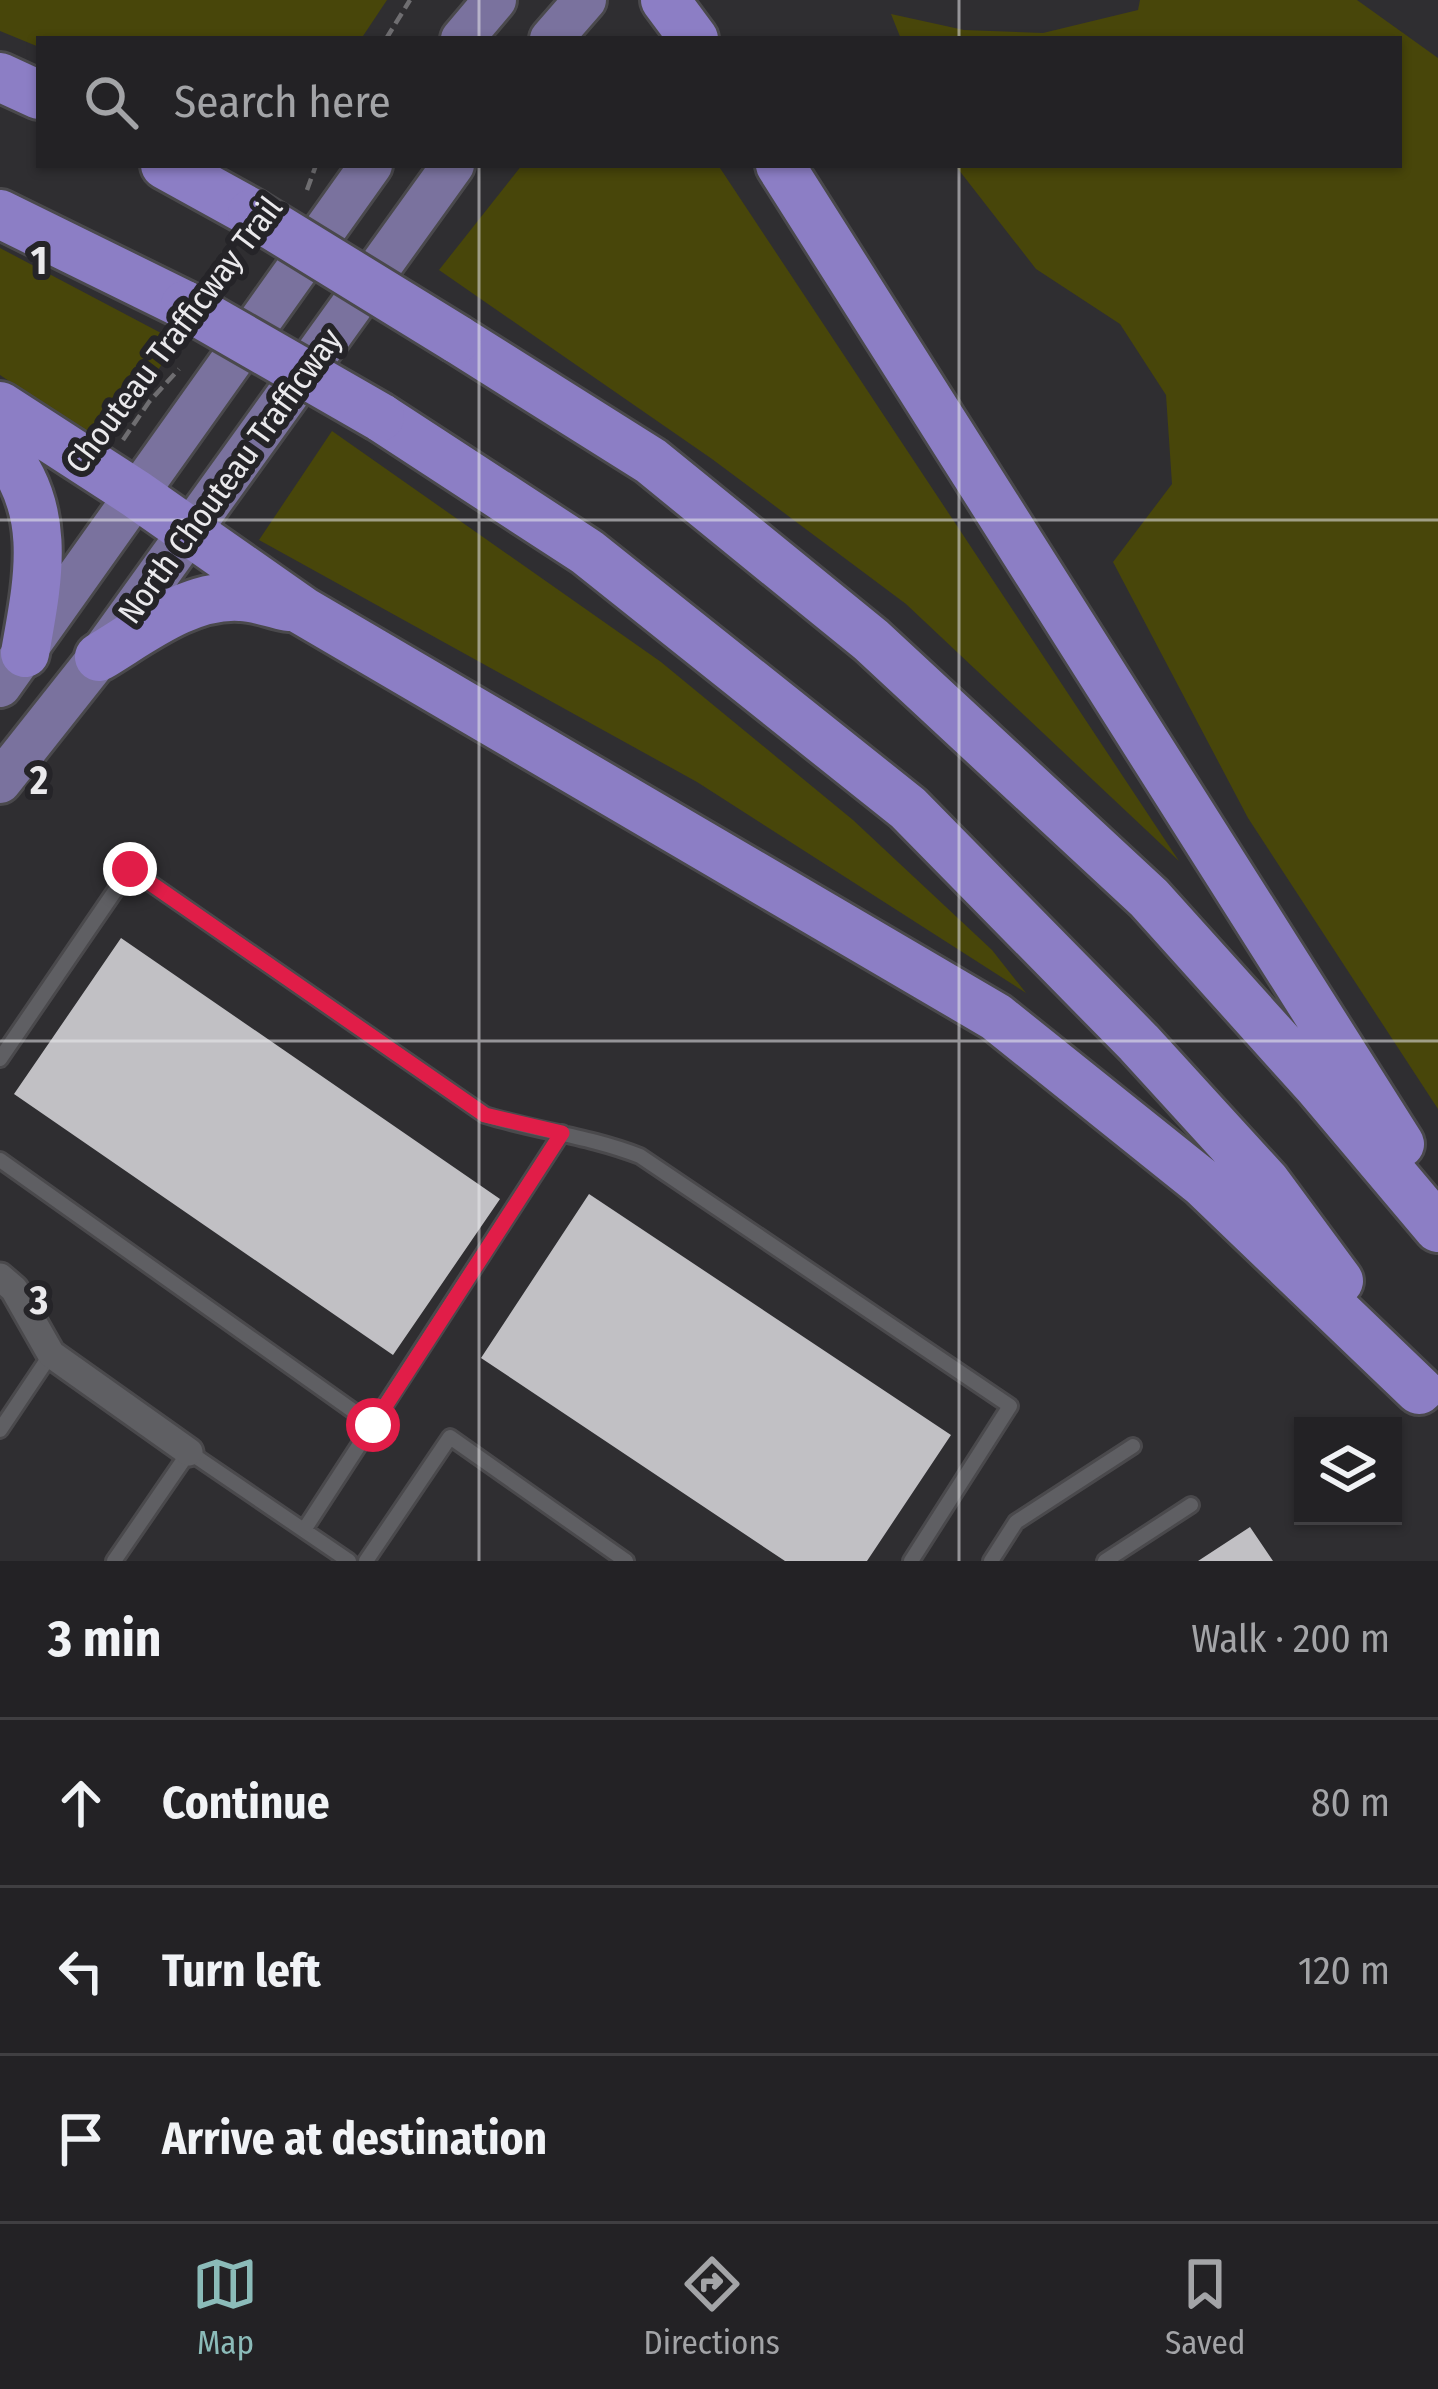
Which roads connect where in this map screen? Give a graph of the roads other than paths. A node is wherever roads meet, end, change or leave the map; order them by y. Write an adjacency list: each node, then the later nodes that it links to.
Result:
1 (495, 0): 4 (main road)
2 (585, 0): 5 (main road)
3 (664, 0): 6 (highway)
4 (465, 36)
5 (553, 36)
6 (692, 36)
7 (0, 77): 8 (highway)
8 (36, 94)
9 (171, 168): 26 (highway, bridge)
10 (369, 168): 16 (main road, North Chouteau Trafficway)
11 (452, 168): 17 (main road, North Chouteau Trafficway)
12 (782, 168): 25 (highway)
13 (0, 214): 29 (highway, bridge)
14 (0, 406): 16 (highway)
15 (0, 447): 20 (highway)
16 (119, 482): 17 (highway); 20 (main road, North Chouteau Trafficway)
17 (190, 532): 18 (highway); 19 (main road, North Chouteau Trafficway)
18 (302, 611): 19 (highway); 29 (highway)
19 (99, 657): 21 (main road, North Chouteau Trafficway)
20 (12, 670)
21 (0, 782)
22 (0, 1059): 23 (lane)
23 (562, 1133): 30 (lane); 40 (lane)
24 (0, 1160): 30 (lane)
25 (1438, 1204)
26 (1438, 1228)
27 (0, 1276): 28 (street)
28 (51, 1354): 31 (lane); 33 (street)
29 (1428, 1402)
30 (373, 1425): 35 (lane)
31 (0, 1430)
32 (1132, 1446): 41 (lane)
33 (189, 1452): 35 (lane); 36 (lane)
34 (1191, 1504): 42 (lane)
35 (304, 1530): 37 (lane)
36 (115, 1561)
37 (349, 1561)
38 (366, 1561): 39 (lane)
39 (626, 1561)
40 (911, 1561)
41 (991, 1561)
42 (1105, 1561)

